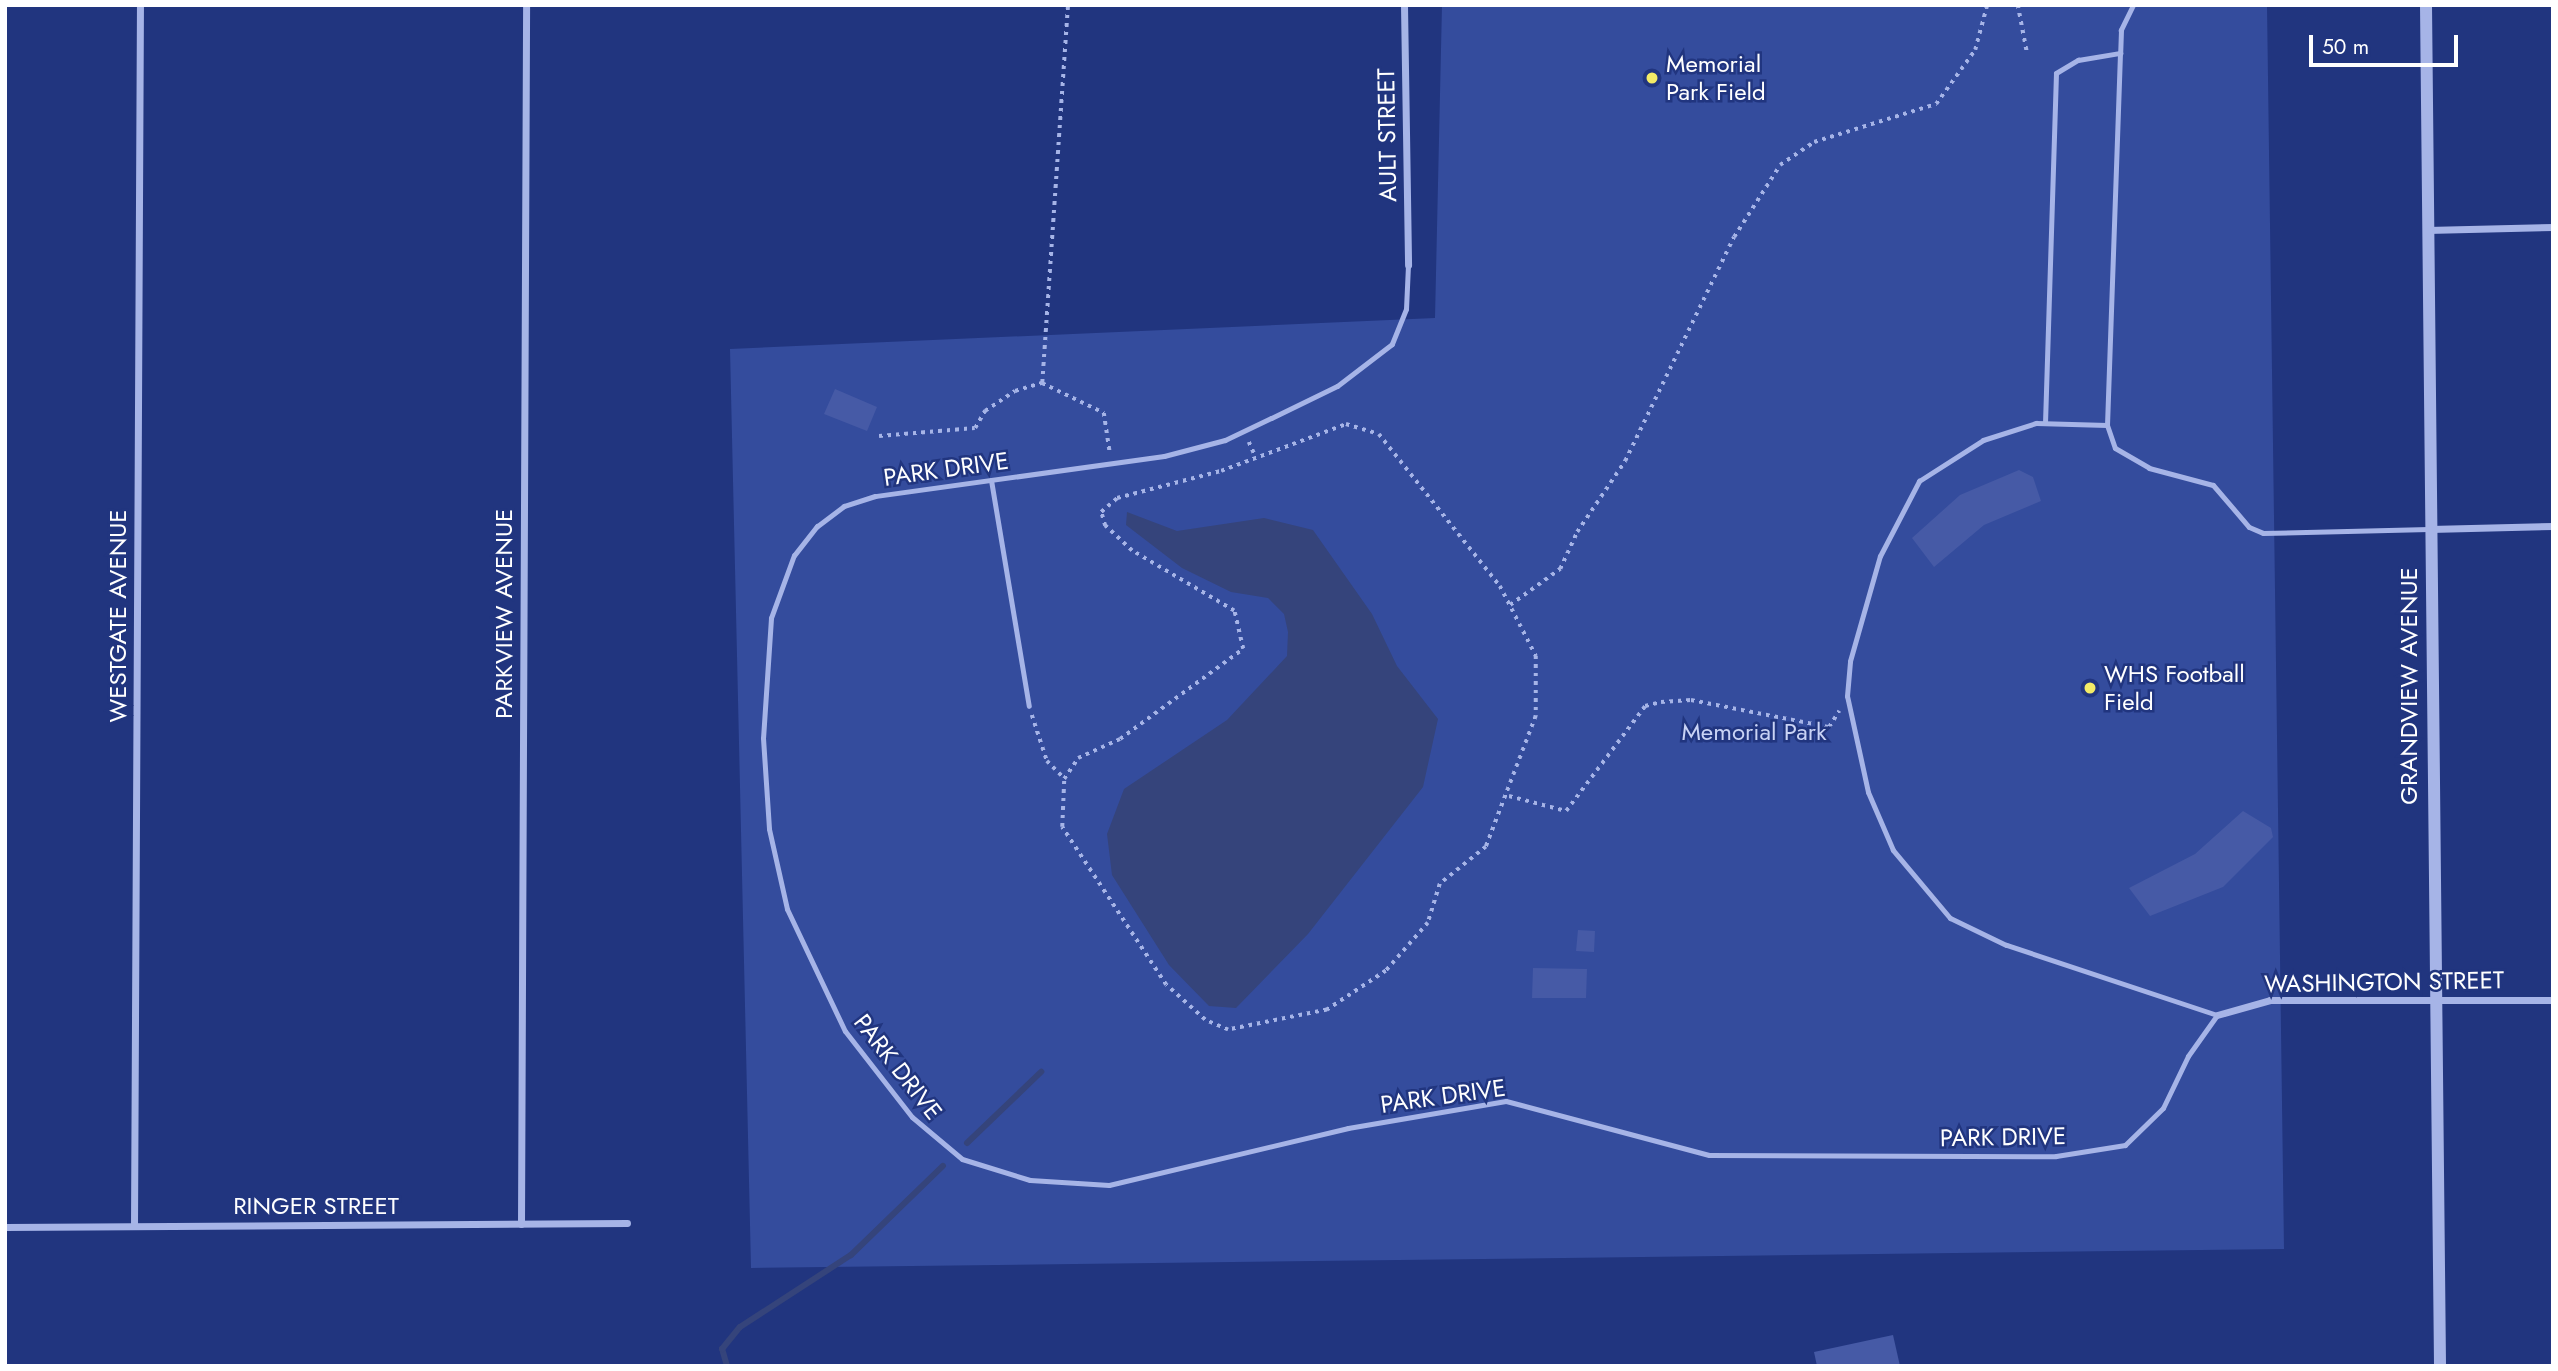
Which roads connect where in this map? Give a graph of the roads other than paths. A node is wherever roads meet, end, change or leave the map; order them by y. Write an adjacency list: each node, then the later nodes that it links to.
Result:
1 (140, 5): 21 (street, WESTGATE AVENUE)
2 (526, 5): 20 (street, PARKVIEW AVENUE)
3 (1404, 5): 9 (street, AULT STREET)
4 (2133, 5): 6 (lane)
5 (2426, 5): 8 (street, GRANDVIEW AVENUE)
6 (2120, 53): 10 (lane); 11 (lane)
7 (2553, 227): 8 (street)
8 (2427, 230): 14 (street, GRANDVIEW AVENUE)
9 (1408, 265): 12 (lane, PARK DRIVE)
10 (2045, 423): 11 (lane); 18 (lane)
11 (2107, 425): 14 (lane)
12 (992, 480): 15 (lane); 18 (lane, PARK DRIVE)
13 (2553, 526): 14 (street)
14 (2429, 529): 16 (street, GRANDVIEW AVENUE)
15 (1029, 706)
16 (2432, 1000): 17 (street, WASHINGTON STREET); 18 (street, WASHINGTON STREET); 23 (street, GRANDVIEW AVENUE)
17 (2553, 1000)
18 (2217, 1015)
19 (626, 1223): 20 (street, RINGER STREET)
20 (521, 1224): 21 (street, RINGER STREET)
21 (134, 1226): 22 (street, RINGER STREET)
22 (5, 1227)
23 (2440, 1366)

